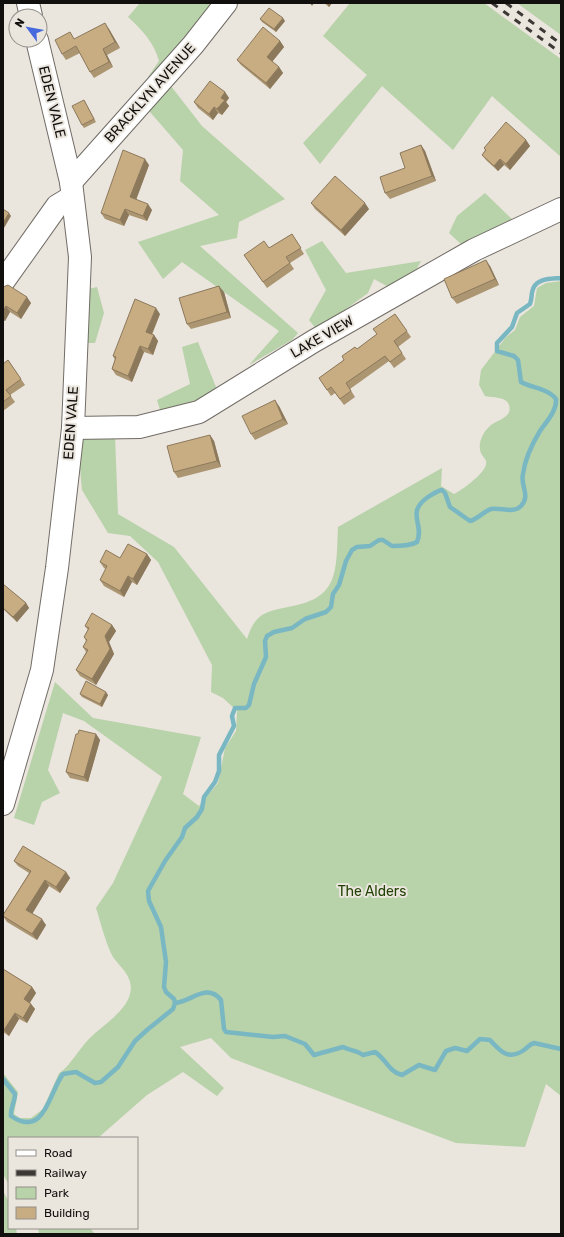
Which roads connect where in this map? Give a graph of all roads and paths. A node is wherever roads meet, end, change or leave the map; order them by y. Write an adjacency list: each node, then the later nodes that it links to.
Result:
1 (226, 3): 3 (street, BRACKLYN AVENUE)
2 (39, 48): 3 (street, EDEN VALE)
3 (71, 189): 5 (street, BRACKLYN AVENUE); 6 (street, EDEN VALE)
4 (561, 209): 6 (street, LAKE VIEW)
5 (3, 282)
6 (73, 428): 7 (street, EDEN VALE)
7 (3, 804)

